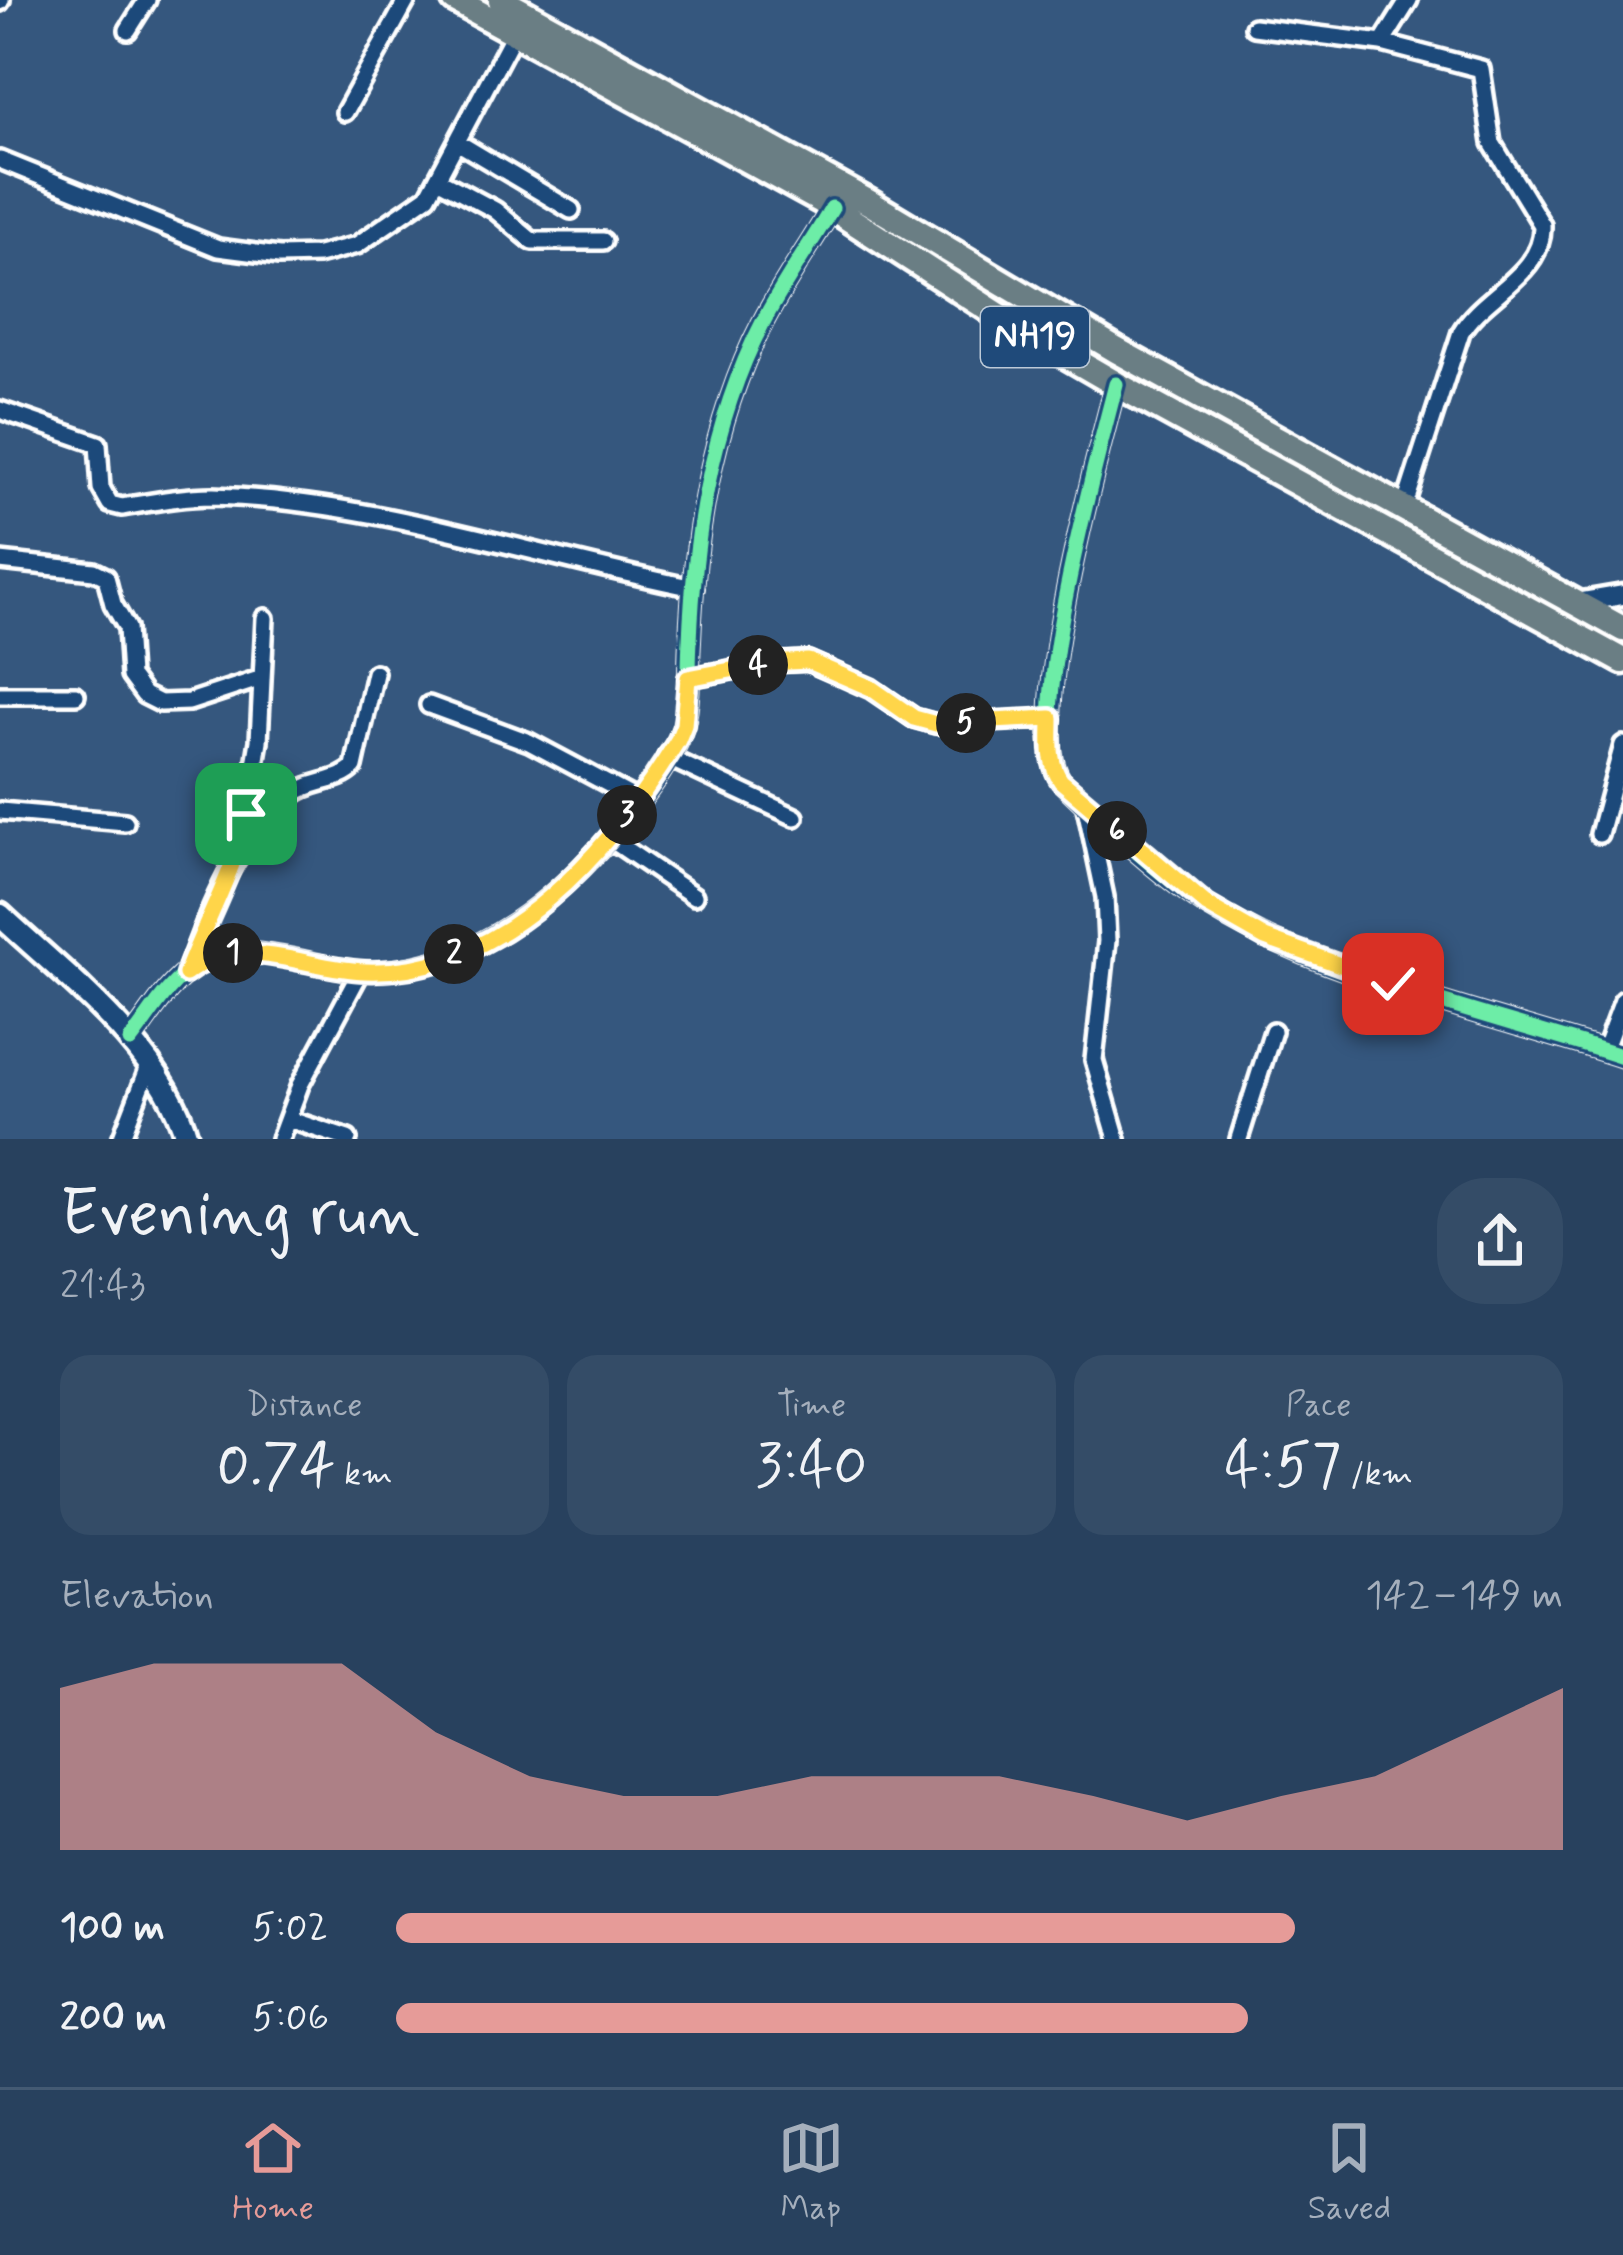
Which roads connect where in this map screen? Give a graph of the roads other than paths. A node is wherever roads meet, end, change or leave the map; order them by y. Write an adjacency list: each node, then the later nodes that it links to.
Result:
1 (147, 0): 7 (street)
2 (407, 0): 10 (street)
3 (455, 0): 8 (highway, NH19)
4 (501, 0): 17 (highway, NH19)
5 (1409, 0): 9 (street)
6 (1254, 27): 9 (street)
7 (128, 31)
8 (515, 32): 11 (street); 14 (highway, NH19)
9 (1382, 43): 20 (street)
10 (345, 112)
11 (457, 142): 13 (street); 15 (street)
12 (0, 160): 13 (street)
13 (437, 179): 16 (street)
14 (832, 208): 18 (highway, NH19); 22 (street)
15 (571, 210)
16 (603, 241)
17 (1116, 350): 18 (highway); 20 (highway, NH19)
18 (1109, 380): 27 (highway, NH19); 34 (street)
19 (0, 410): 22 (street)
20 (1404, 508): 24 (highway, NH19)
21 (0, 561): 29 (street)
22 (694, 588): 30 (street)
23 (1623, 595): 24 (street)
24 (1576, 603): 26 (highway, NH19)
25 (265, 618): 29 (street)
26 (1623, 629)
27 (1623, 662)
28 (375, 673): 44 (street)
29 (262, 678): 44 (street)
30 (688, 678): 34 (street); 36 (street)
31 (0, 695): 32 (street)
32 (76, 695)
33 (429, 705): 37 (street)
34 (1051, 718): 38 (street)
35 (1623, 745): 42 (street)
36 (667, 757): 37 (street); 40 (street)
37 (638, 800): 43 (street)
38 (1084, 803): 52 (street); 60 (street)
39 (0, 811): 41 (street)
40 (795, 817)
41 (124, 822)
42 (1599, 834)
43 (609, 838): 45 (street); 47 (street)
44 (241, 849): 48 (street)
45 (694, 896)
46 (0, 915): 51 (main road)
47 (361, 971): 48 (street); 55 (street)
48 (186, 974): 51 (street)
49 (1623, 1000): 52 (street)
50 (1273, 1031): 61 (street)
51 (130, 1042): 54 (main road)
52 (1604, 1051): 53 (street)
53 (1623, 1057)
54 (149, 1064): 56 (street); 57 (main road)
55 (287, 1120): 58 (street); 59 (street)
56 (121, 1139)
57 (187, 1139)
58 (280, 1139)
59 (348, 1139)
60 (1117, 1139)
61 (1238, 1139)

